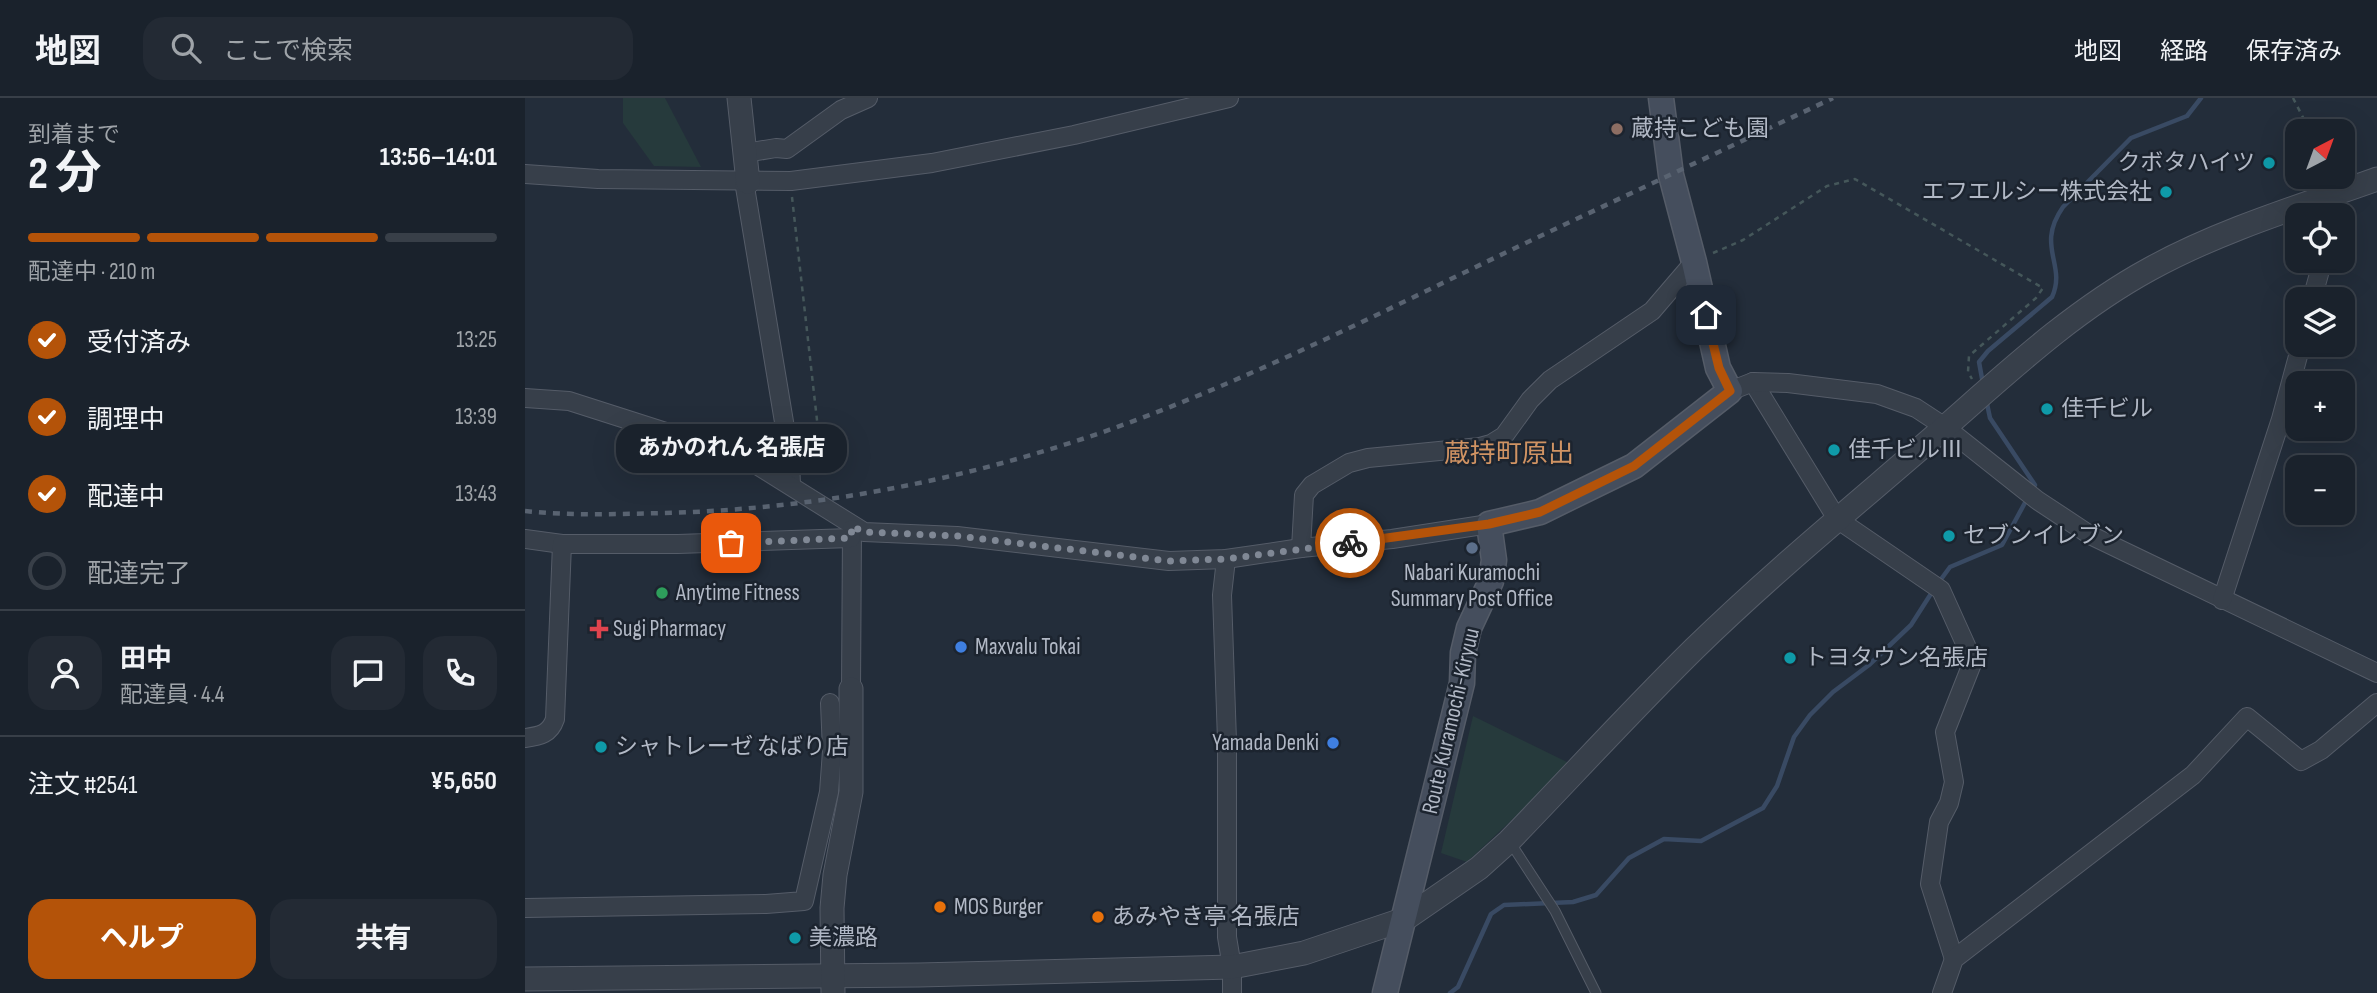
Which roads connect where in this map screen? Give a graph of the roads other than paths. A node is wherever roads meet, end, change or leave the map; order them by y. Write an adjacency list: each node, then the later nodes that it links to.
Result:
1 (739, 98): 5 (street)
2 (868, 98): 5 (street)
3 (1229, 98): 8 (street)
4 (1661, 98): 11 (main road)
5 (745, 153): 8 (street)
6 (525, 174): 8 (street)
7 (2377, 179): 9 (street)
8 (746, 181): 16 (street)
9 (2321, 203)
10 (2285, 215): 15 (street)
11 (1694, 262): 13 (main road); 22 (street)
12 (2298, 357): 24 (street)
13 (1741, 387): 15 (street); 17 (street); 18 (main road)
14 (525, 398): 16 (street)
15 (1945, 427): 17 (street); 24 (street)
16 (791, 485): 19 (street)
17 (1836, 519): 30 (street); 33 (street)
18 (1489, 524): 22 (street); 32 (main road, Route Kuramochi-Kiryuu)
19 (851, 532): 21 (street); 23 (street); 26 (street)
20 (525, 540): 21 (street)
21 (562, 544): 29 (street)
22 (1301, 548): 23 (street)
23 (1226, 559): 34 (street)
24 (2223, 600): 25 (street)
25 (2377, 673)
26 (851, 689): 36 (street)
27 (830, 703): 31 (street)
28 (2377, 704): 33 (street)
29 (525, 738)
30 (1509, 841): 32 (street); 40 (lane)
31 (525, 908)
32 (1405, 919): 34 (street); 39 (main road, Route Kuramochi-Kiryuu)
33 (1954, 959): 41 (street)
34 (1232, 967): 37 (street); 38 (street)
35 (525, 979): 36 (street)
36 (833, 984): 37 (street)
37 (919, 984)
38 (1232, 993)
39 (1385, 993)
40 (1596, 993)
41 (1942, 993)

